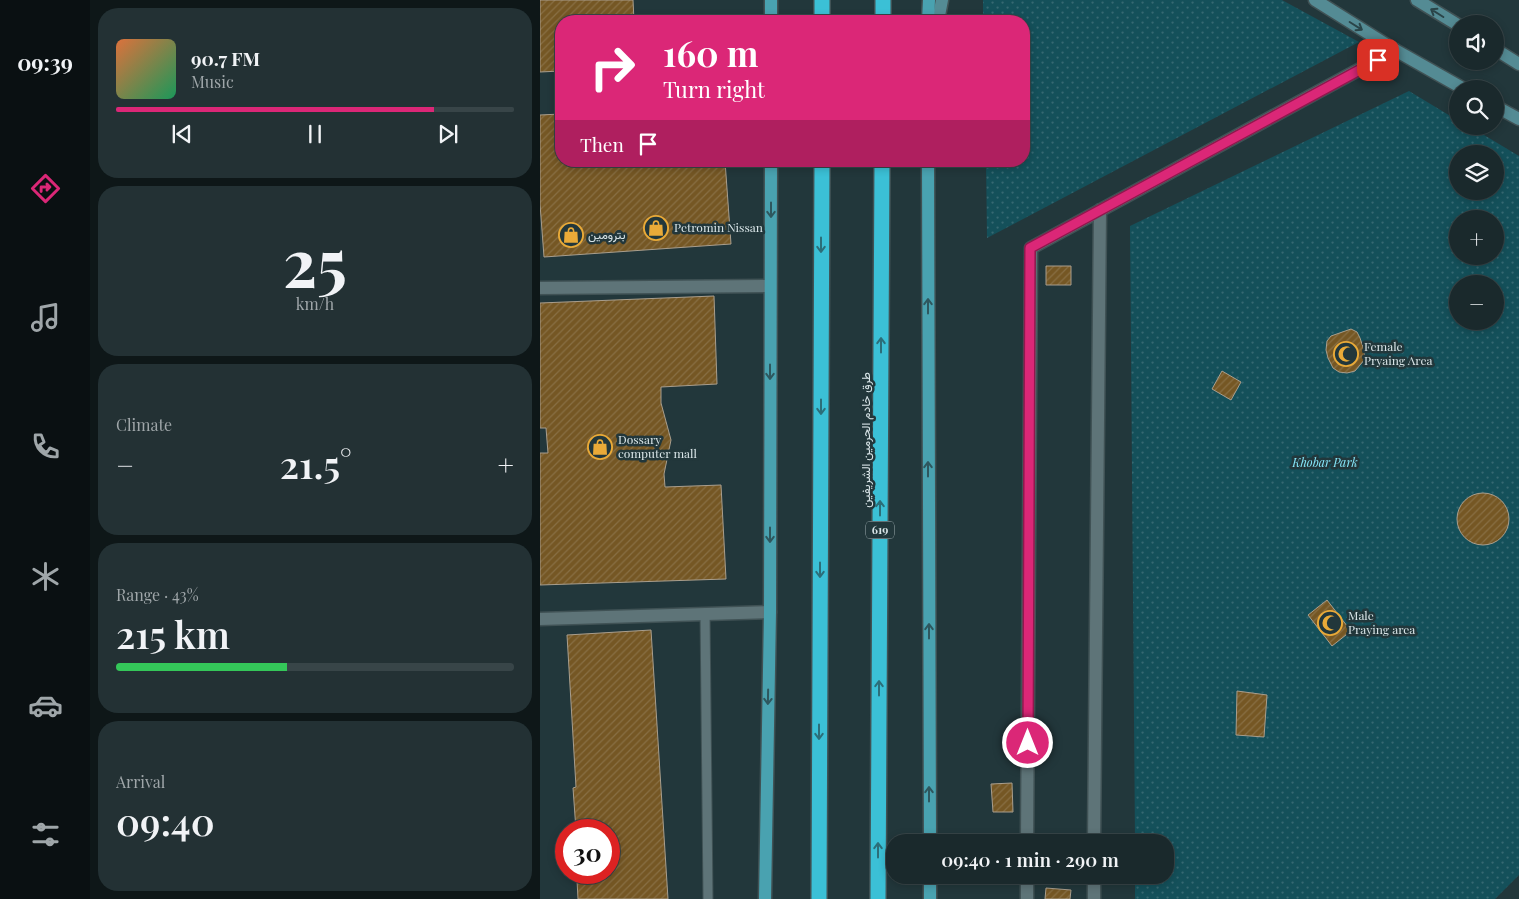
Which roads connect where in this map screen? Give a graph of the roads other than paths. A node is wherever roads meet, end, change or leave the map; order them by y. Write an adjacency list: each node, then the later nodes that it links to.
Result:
1 (771, 0): 8 (main road)
2 (822, 0): 9 (highway)
3 (883, 0): 10 (highway)
4 (929, 0): 11 (main road)
5 (942, 0): 12 (main road)
6 (1315, 0): 14 (main road, one-way to 14)
7 (1417, 0): 13 (main road, one-way to 7)
8 (771, 15)
9 (822, 15)
10 (883, 15)
11 (928, 15)
12 (939, 15)
13 (1449, 20)
14 (1395, 50): 17 (main road); 24 (street)
15 (1504, 55): 16 (main road)
16 (1519, 64)
17 (1449, 81)
18 (1504, 111): 19 (main road)
19 (1519, 119)
20 (771, 167): 25 (main road, one-way to 25)
21 (822, 167): 38 (highway, one-way to 38)
22 (882, 167): 39 (highway, طرق خادم الحرمين الشريفين / 619, one-way to 22)
23 (928, 167): 30 (main road, one-way to 23)
24 (1100, 210): 31 (street); 32 (street)
25 (770, 286): 26 (street); 27 (main road, one-way to 27)
26 (540, 288)
27 (770, 612): 28 (street); 37 (main road, one-way to 37)
28 (705, 613): 29 (street); 36 (lane)
29 (540, 619)
30 (930, 834)
31 (1028, 834)
32 (1094, 834)
33 (930, 884): 40 (main road)
34 (1027, 884): 41 (street)
35 (1094, 884): 42 (street)
36 (708, 899)
37 (765, 899)
38 (819, 899)
39 (878, 899)
40 (930, 899)
41 (1027, 899)
42 (1094, 899)

